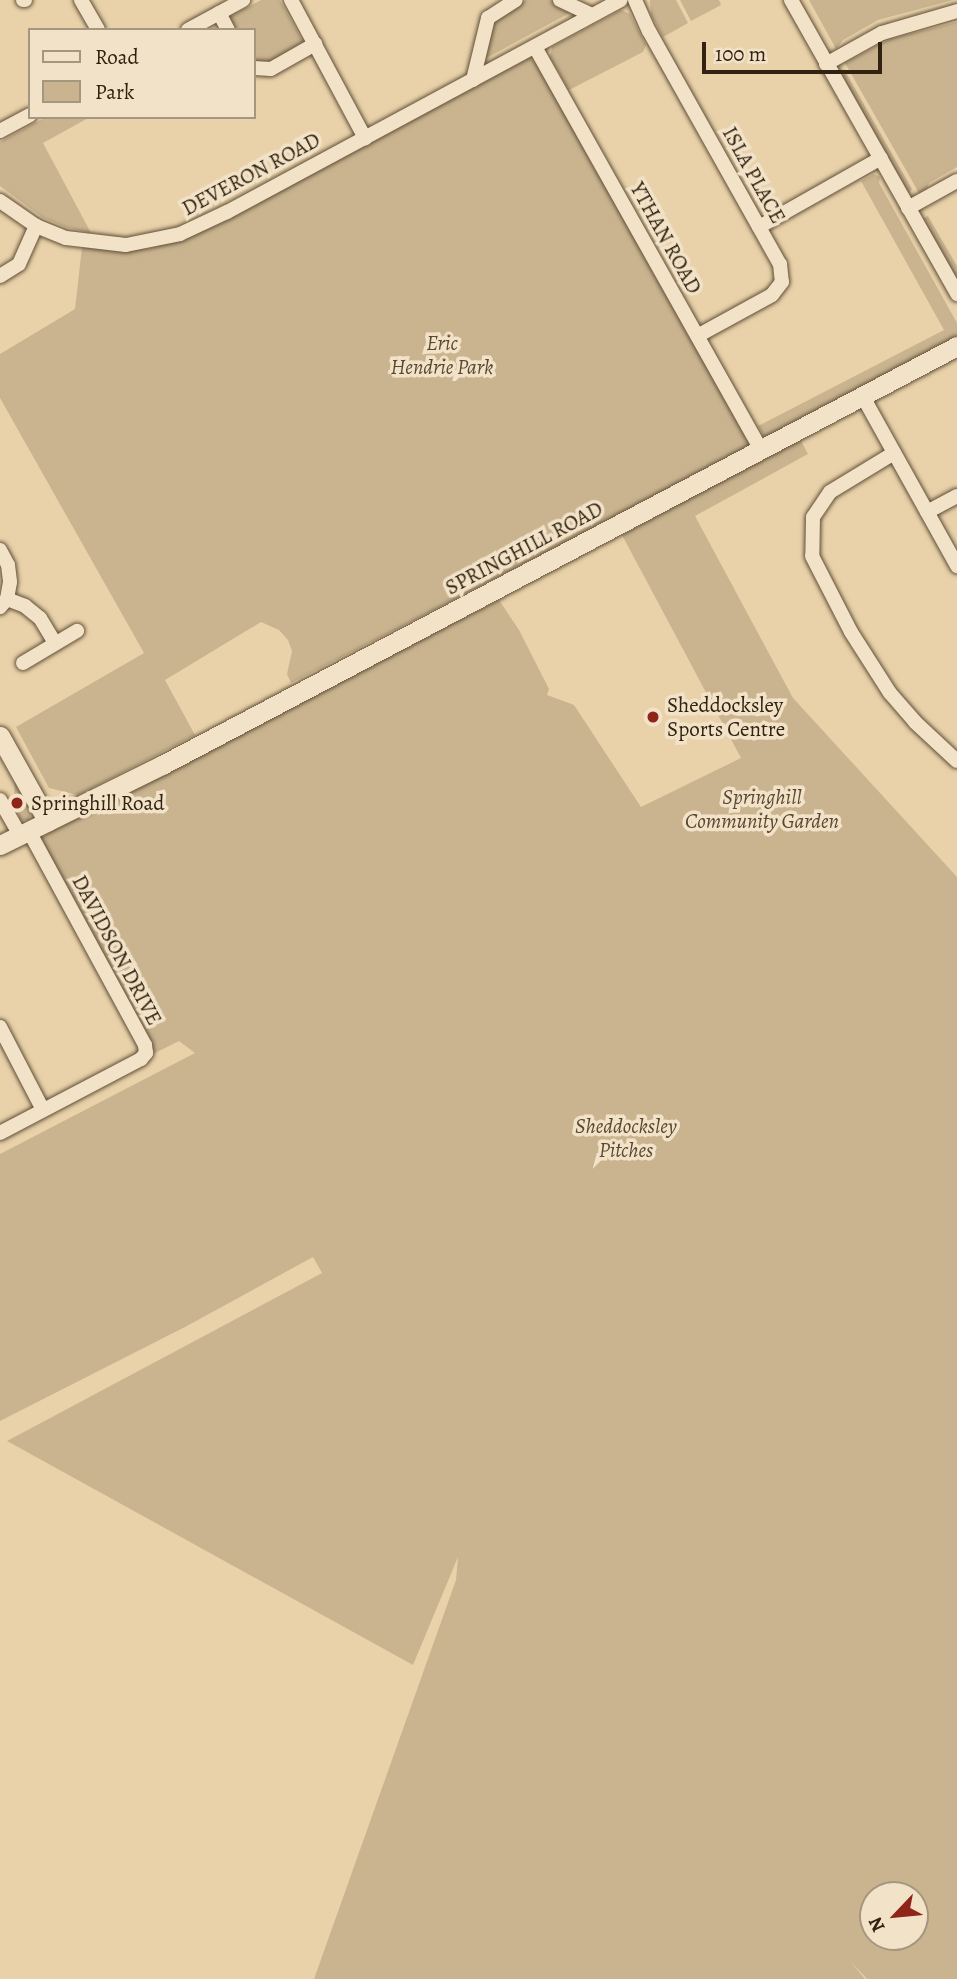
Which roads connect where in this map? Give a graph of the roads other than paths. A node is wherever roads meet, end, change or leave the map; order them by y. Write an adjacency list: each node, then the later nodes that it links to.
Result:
1 (81, 0): 12 (street)
2 (243, 0): 10 (street)
3 (292, 0): 15 (street)
4 (516, 0): 19 (street)
5 (560, 0): 11 (street)
6 (621, 0): 11 (street, DEVERON ROAD)
7 (635, 0): 28 (street, ISLA PLACE)
8 (791, 0): 17 (street)
9 (957, 11): 17 (street)
10 (219, 13): 13 (street); 14 (street)
11 (592, 15): 16 (street, DEVERON ROAD)
12 (97, 28)
13 (192, 28)
14 (228, 28)
15 (315, 44): 18 (street); 22 (street)
16 (534, 47): 19 (street, DEVERON ROAD); 31 (street, YTHAN ROAD)
17 (826, 64): 23 (street)
18 (256, 68)
19 (473, 80): 22 (street, DEVERON ROAD)
20 (28, 116): 21 (street)
21 (0, 131)
22 (365, 138): 27 (street, DEVERON ROAD)
23 (881, 158): 26 (street); 28 (street)
24 (957, 181): 26 (street)
25 (0, 201): 27 (street, DEVERON ROAD)
26 (908, 208): 30 (street)
27 (36, 226): 29 (street)
28 (759, 226): 31 (street, ISLA PLACE)
29 (0, 276)
30 (957, 294)
31 (696, 335): 34 (street, YTHAN ROAD)
32 (957, 346): 33 (street, SPRINGHILL ROAD)
33 (862, 395): 34 (street, SPRINGHILL ROAD); 35 (street)
34 (761, 449): 47 (street, SPRINGHILL ROAD)
35 (894, 453): 37 (street); 45 (street)
36 (957, 496): 37 (street)
37 (927, 512): 39 (street)
38 (0, 550): 40 (street)
39 (957, 566)
40 (4, 603): 42 (street)
41 (77, 631): 42 (street)
42 (55, 643): 43 (street)
43 (23, 663)
44 (0, 736): 47 (street)
45 (957, 761)
46 (0, 800): 48 (street)
47 (48, 822): 48 (street, SPRINGHILL ROAD)
48 (24, 833): 49 (street, SPRINGHILL ROAD); 51 (street, DAVIDSON DRIVE)
49 (0, 845)
50 (0, 1027): 51 (street)
51 (43, 1110): 52 (street, DAVIDSON DRIVE)
52 (0, 1133)

